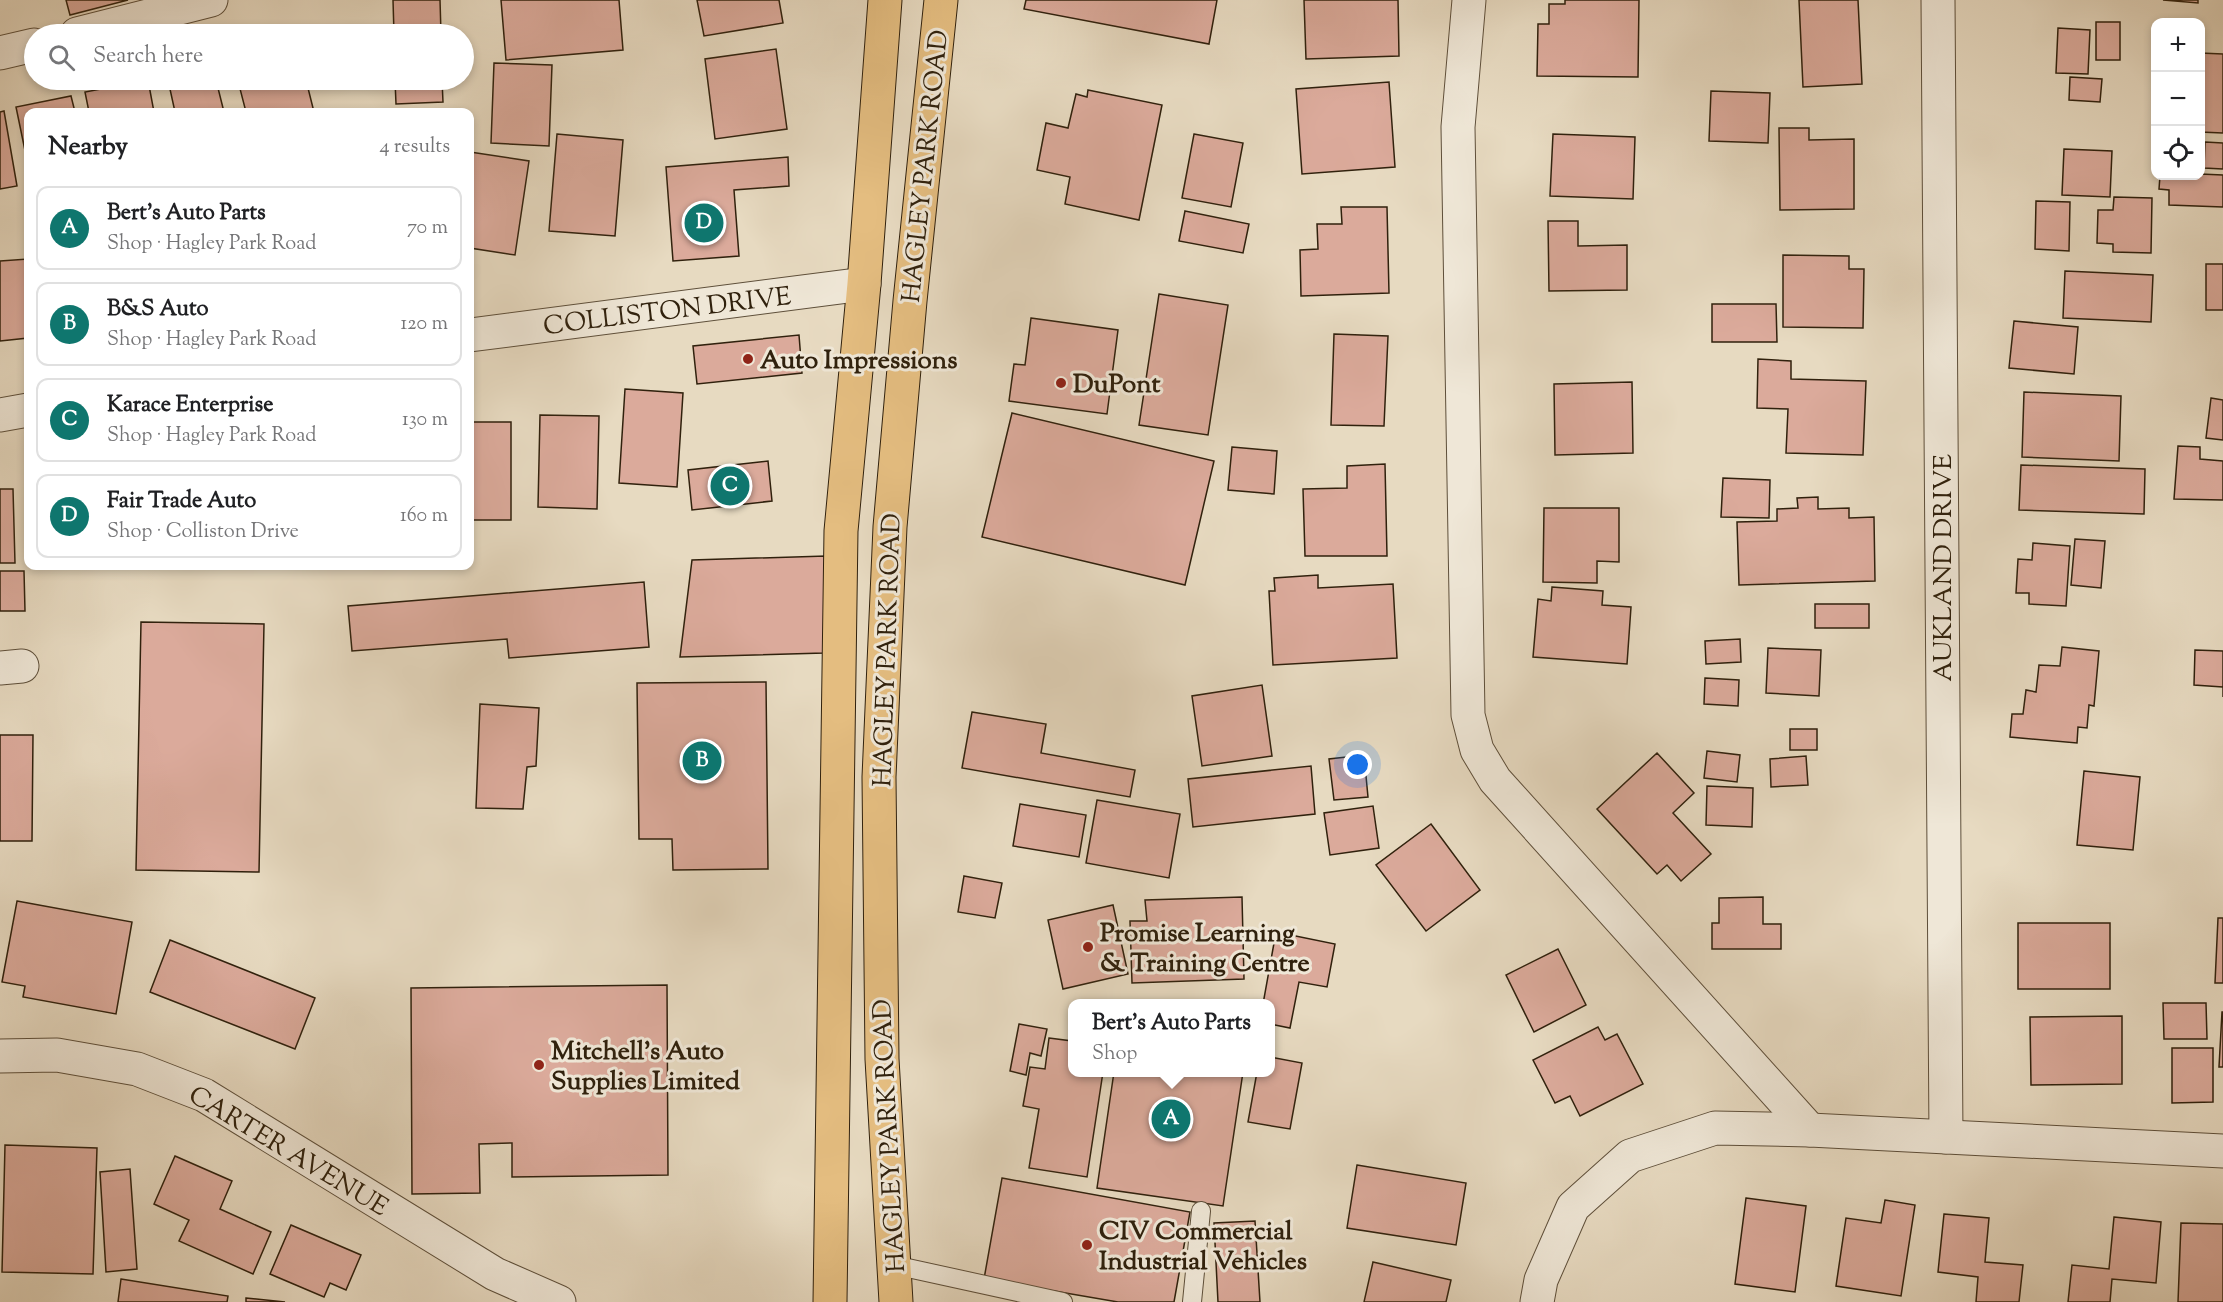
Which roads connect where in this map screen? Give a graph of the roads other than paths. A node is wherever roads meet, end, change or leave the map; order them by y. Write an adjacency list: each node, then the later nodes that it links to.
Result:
1 (211, 0): 6 (street)
2 (885, 0): 9 (main road, HAGLEY PARK ROAD)
3 (941, 0): 18 (main road, HAGLEY PARK ROAD)
4 (1468, 0): 14 (street)
5 (1938, 0): 15 (street, AUKLAND DRIVE)
6 (116, 24)
7 (24, 47): 8 (street)
8 (0, 53)
9 (864, 285): 10 (street, COLLISTON DRIVE); 20 (main road, HAGLEY PARK ROAD)
10 (474, 334)
11 (24, 411): 12 (street)
12 (0, 415)
13 (0, 1056): 19 (street, CARTER AVENUE)
14 (1810, 1130): 15 (street); 24 (street)
15 (1946, 1137): 16 (street)
16 (2223, 1151)
17 (1201, 1211): 23 (lane)
18 (894, 1265): 21 (main road, HAGLEY PARK ROAD); 22 (lane)
19 (559, 1302)
20 (830, 1302)
21 (896, 1302)
22 (1063, 1302)
23 (1192, 1302)
24 (1537, 1302)

